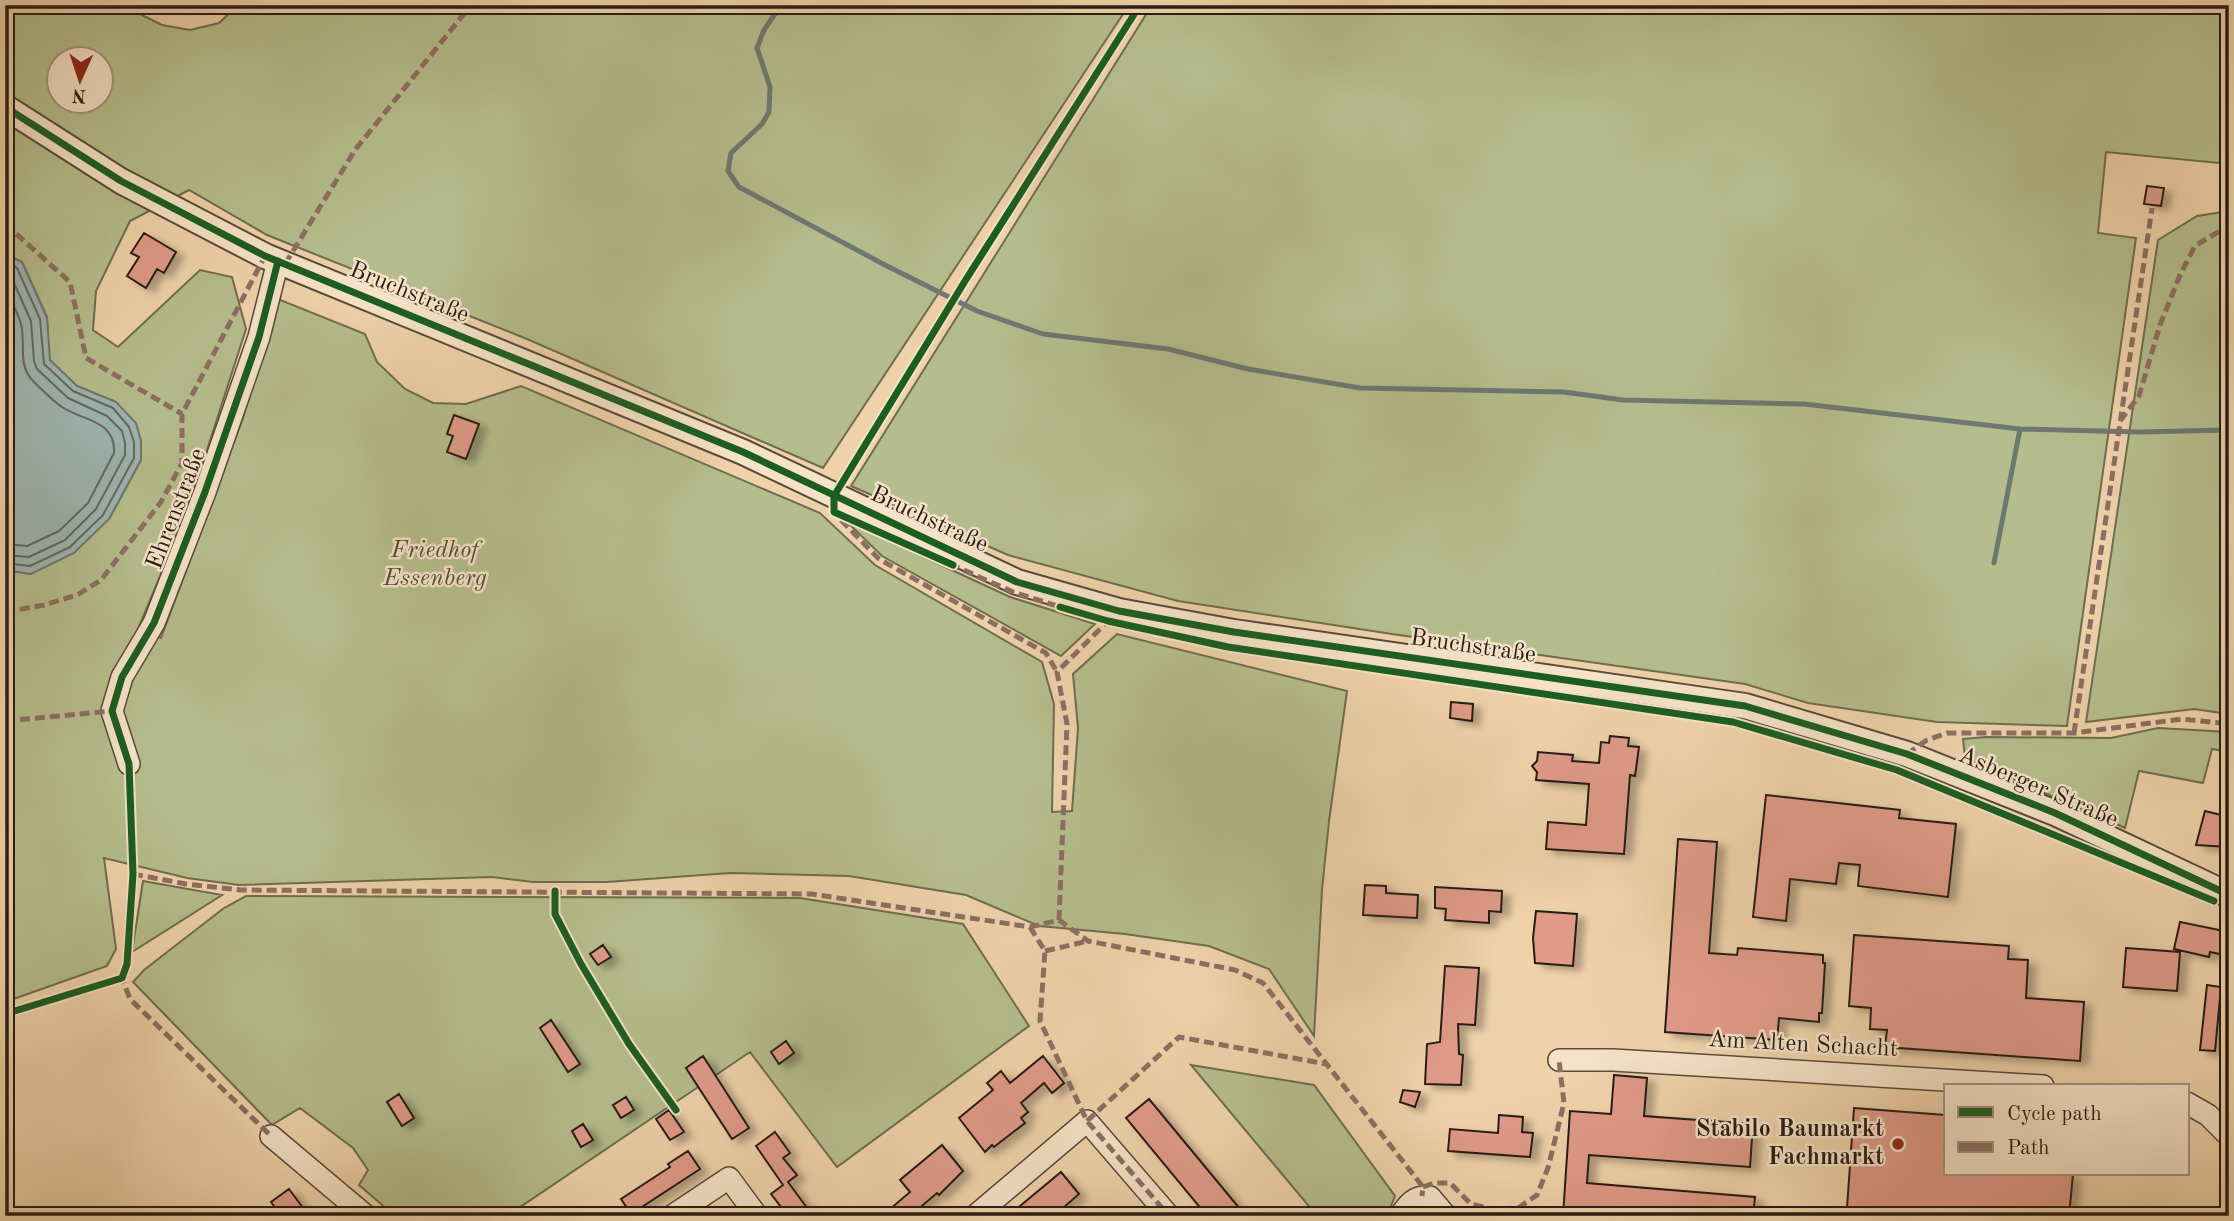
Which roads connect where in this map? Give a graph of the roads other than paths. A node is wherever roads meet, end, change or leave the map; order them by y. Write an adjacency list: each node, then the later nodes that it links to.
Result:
1 (5, 107): 2 (street, Bruchstraße)
2 (278, 261): 3 (street, Bruchstraße); 4 (street, Ehrenstraße)
3 (1907, 754): 5 (street, Asberger Straße)
4 (129, 764)
5 (2229, 895)
6 (1559, 1060): 7 (street, Am Alten Schacht)
7 (2010, 1084)
8 (2188, 1104): 10 (street)
9 (271, 1136): 11 (street)
10 (2229, 1136)
11 (366, 1216)
12 (672, 1216): 13 (street)
13 (757, 1216)
14 (975, 1216): 15 (street)
15 (1169, 1216)
16 (1400, 1216): 17 (street)
17 (1446, 1216)

